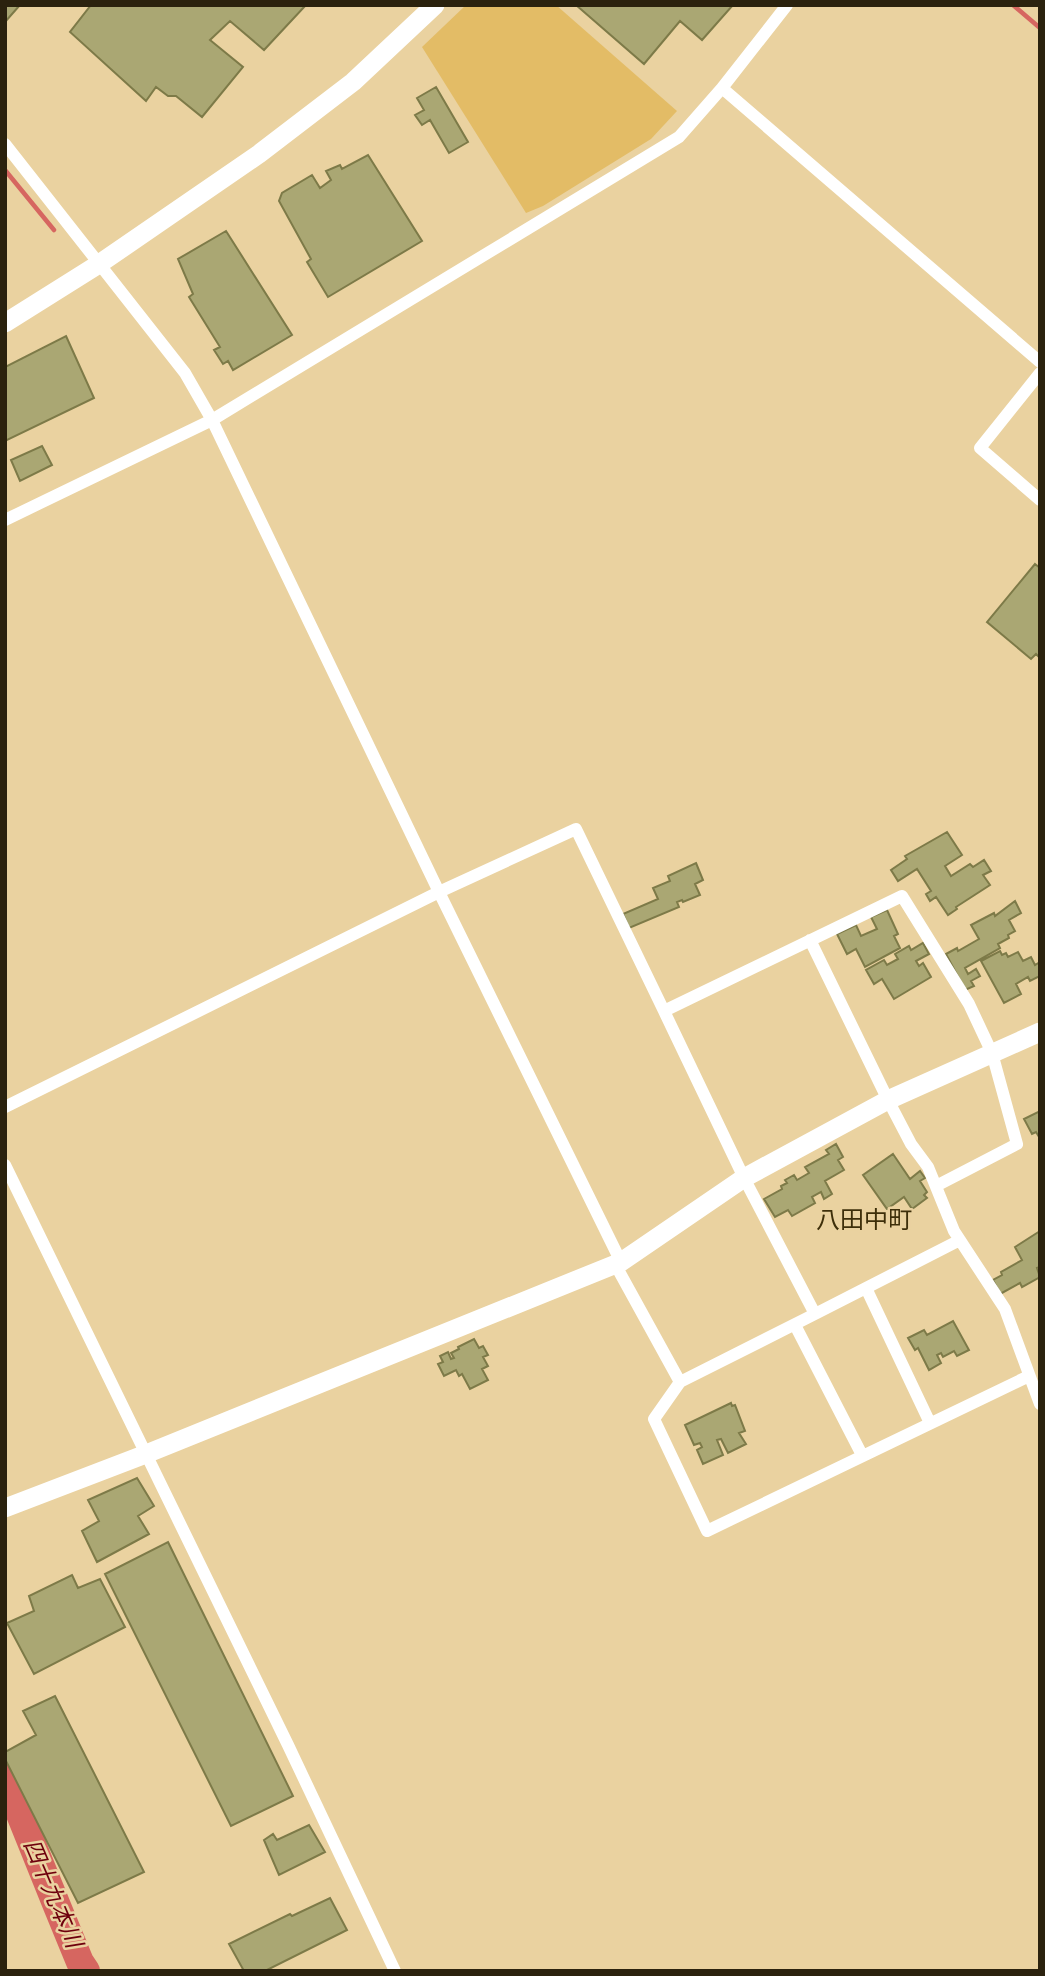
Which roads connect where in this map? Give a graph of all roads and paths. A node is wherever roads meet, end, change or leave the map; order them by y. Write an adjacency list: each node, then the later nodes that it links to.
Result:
1 (787, 5): 3 (street)
2 (425, 9): 5 (street)
3 (722, 88): 7 (street); 9 (street)
4 (5, 144): 5 (street)
5 (99, 264): 6 (street); 9 (street)
6 (5, 323)
7 (1040, 362)
8 (1040, 373): 10 (street)
9 (212, 420): 11 (street); 12 (street)
10 (1040, 499)
11 (5, 520)
12 (439, 892): 14 (street); 18 (street); 23 (street)
13 (810, 940): 14 (street); 16 (street); 17 (street)
14 (664, 1010): 20 (street)
15 (1040, 1032): 16 (street)
16 (992, 1053): 17 (street); 21 (street)
17 (887, 1100): 20 (street); 21 (street)
18 (5, 1107)
19 (5, 1165): 31 (street)
20 (744, 1178): 23 (street); 25 (street)
21 (936, 1186): 22 (street)
22 (960, 1240): 24 (street); 27 (street)
23 (618, 1263): 28 (street); 31 (street)
24 (866, 1288): 25 (street); 30 (street)
25 (815, 1314): 26 (street)
26 (795, 1325): 28 (street); 32 (street)
27 (1029, 1376): 29 (street); 30 (street)
28 (680, 1382): 32 (street)
29 (1040, 1404)
30 (930, 1423): 32 (street)
31 (146, 1454): 33 (street); 34 (street)
32 (862, 1455)
33 (5, 1508)
34 (395, 1971)

